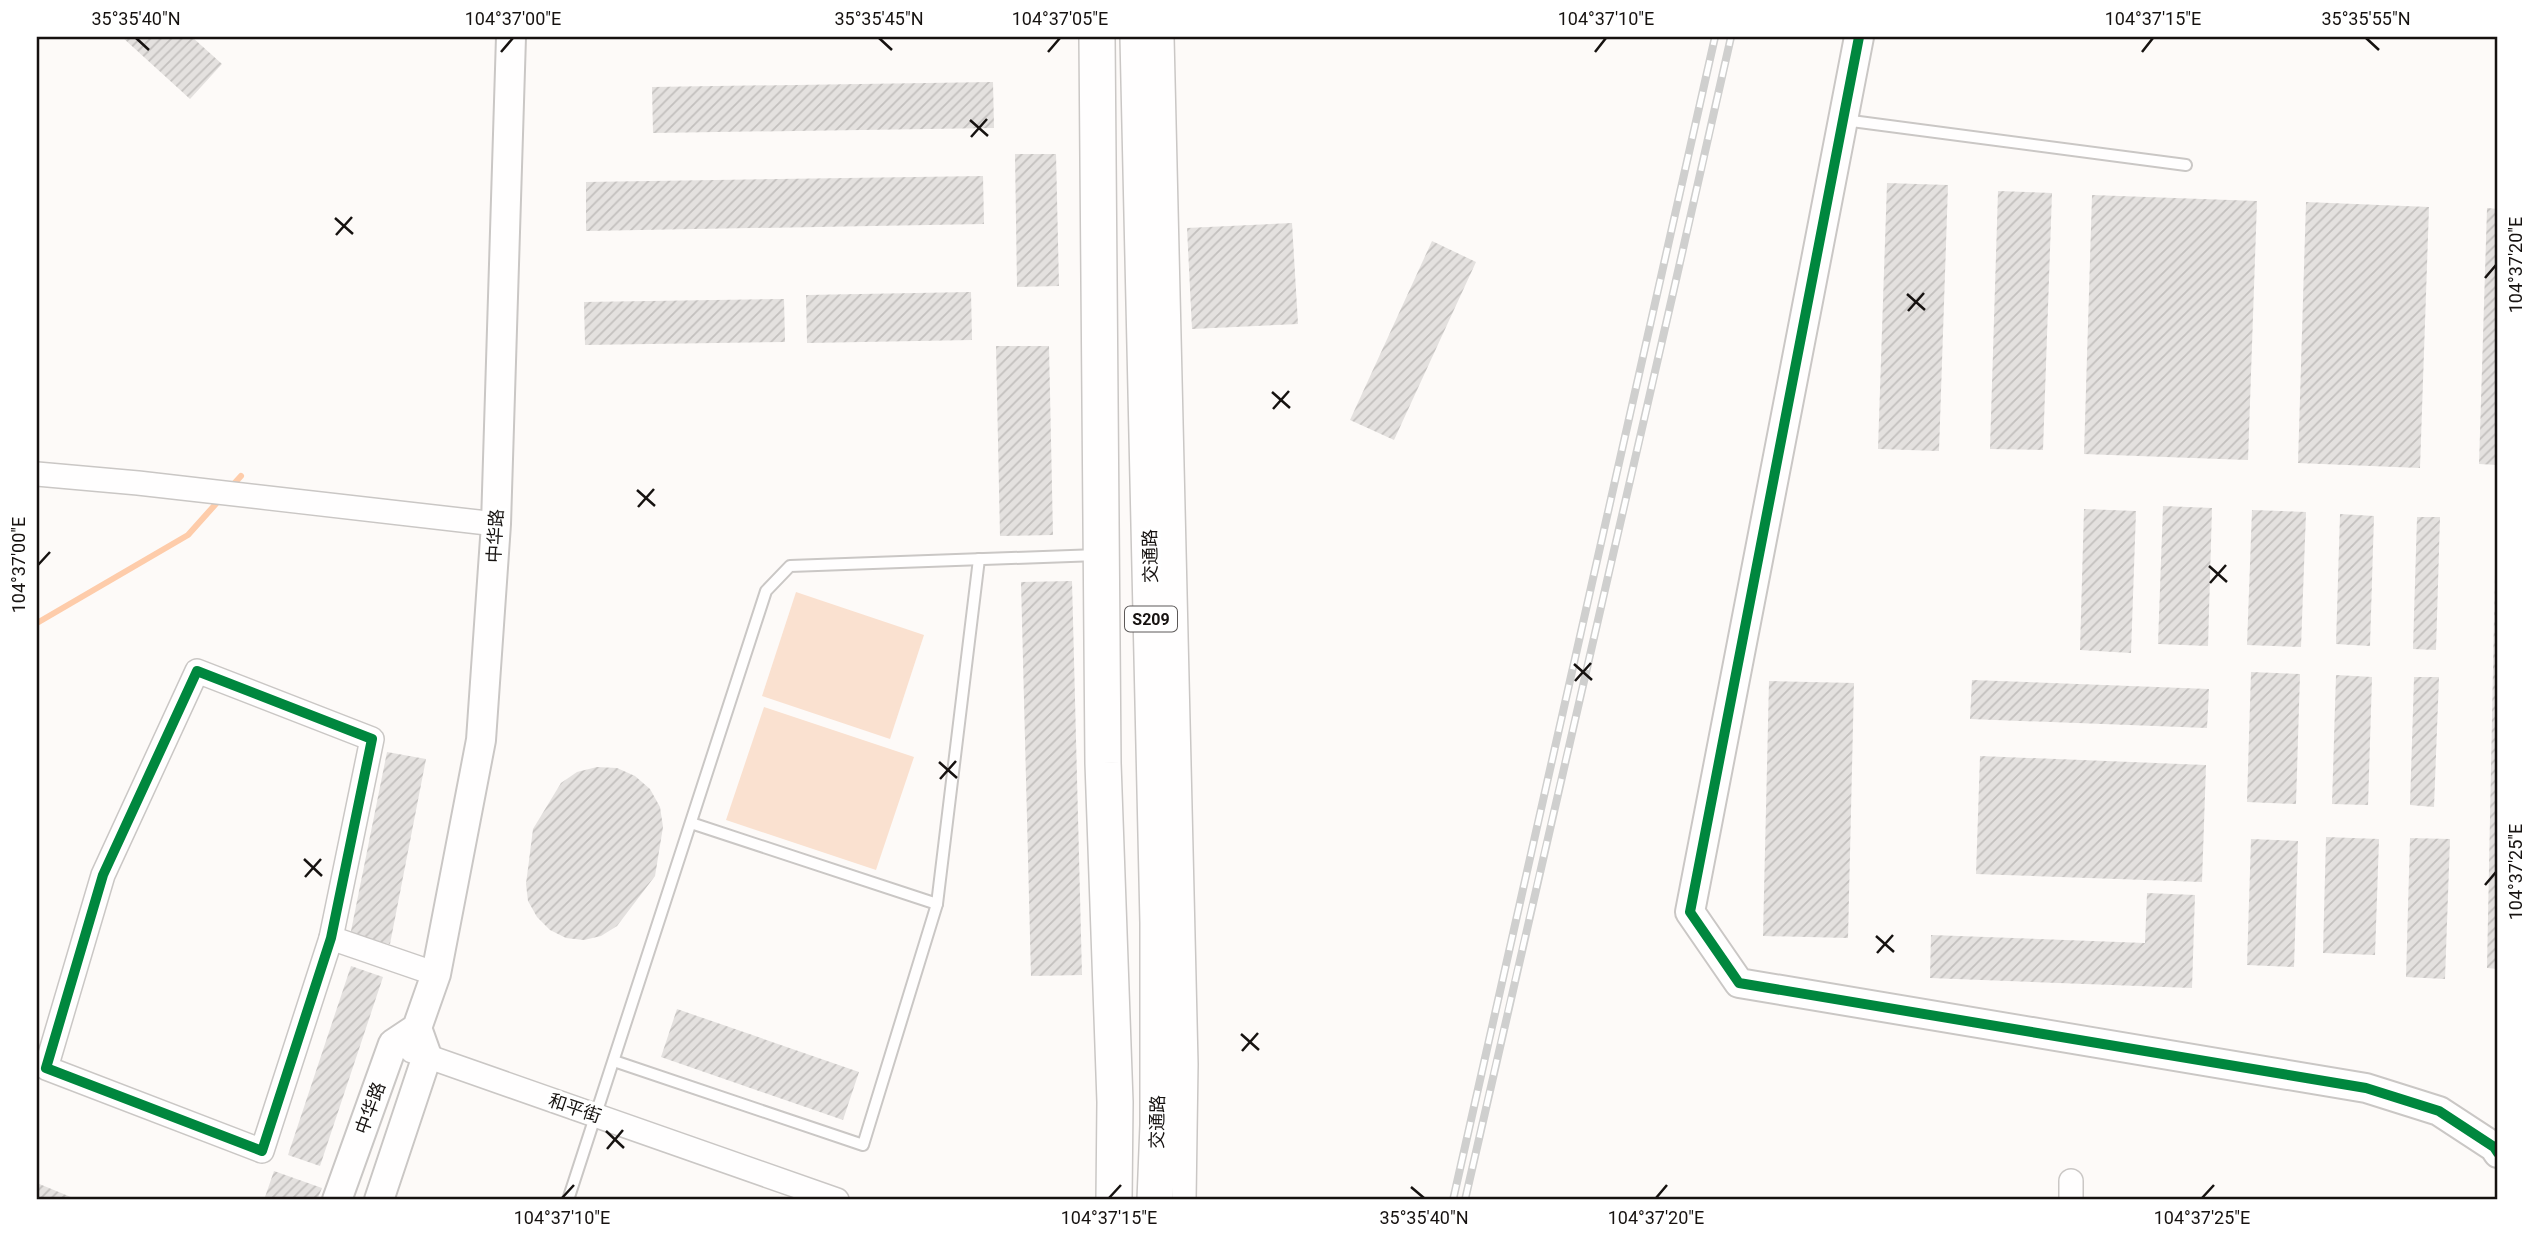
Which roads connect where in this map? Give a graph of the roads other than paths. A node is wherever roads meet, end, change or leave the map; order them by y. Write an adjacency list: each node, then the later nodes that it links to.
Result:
1 (511, 37): 9 (street, 中华路)
2 (1097, 37): 10 (main road, S209)
3 (1138, 37): 27 (main road, 交通路 / S209)
4 (1162, 37): 28 (street)
5 (1859, 37): 6 (street)
6 (1844, 120): 7 (lane); 21 (street)
7 (2186, 165)
8 (37, 474): 9 (street)
9 (496, 524): 15 (street, 中华路)
10 (1101, 555): 11 (lane); 26 (main road, S209)
11 (979, 559): 12 (lane); 13 (lane)
12 (691, 823): 13 (lane); 19 (lane)
13 (937, 904): 19 (lane)
14 (331, 937): 14 (street); 15 (street)
15 (436, 974): 16 (street, 中华路)
16 (417, 1028): 17 (street); 18 (street)
17 (393, 1044): 18 (street, 和平街); 22 (street, 中华路)
18 (427, 1056): 20 (street, 和平街); 23 (street, 中华路)
19 (614, 1061): 20 (lane)
20 (597, 1116): 24 (lane); 25 (street, 和平街)
21 (2498, 1153)
22 (337, 1200)
23 (379, 1200)
24 (568, 1200)
25 (837, 1200)
26 (1114, 1200)
27 (1154, 1200)
28 (1184, 1200)

